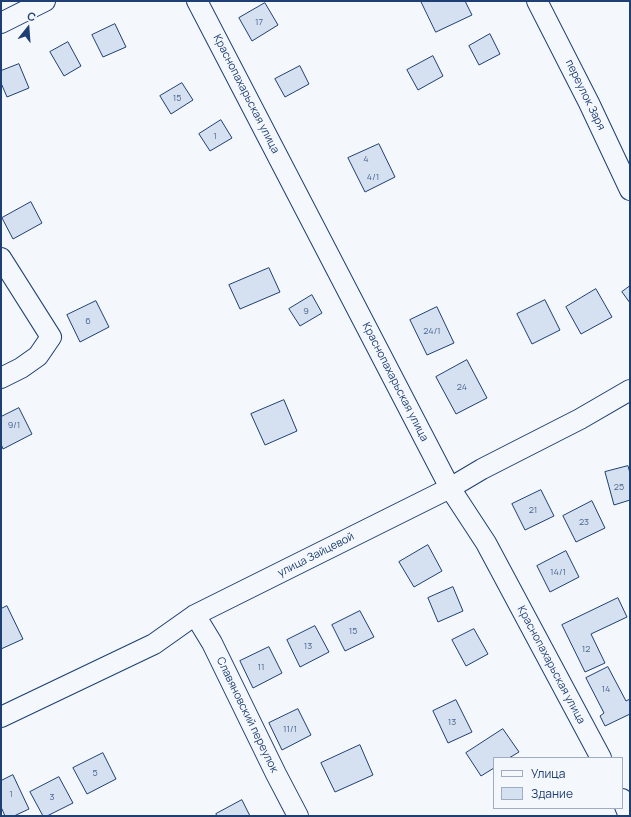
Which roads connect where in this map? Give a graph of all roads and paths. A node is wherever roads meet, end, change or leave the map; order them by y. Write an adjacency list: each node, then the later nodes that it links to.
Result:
1 (45, 1): 4 (street)
2 (197, 1): 9 (street, Краснопахарьская улица)
3 (537, 1): 5 (street, переулок Заря)
4 (1, 23)
5 (630, 190)
6 (1, 258): 7 (street)
7 (1, 378)
8 (630, 390): 9 (street, улица Зайцевой)
9 (450, 488): 10 (street, улица Зайцевой); 12 (street, Краснопахарьская улица)
10 (195, 615): 11 (street, улица Зайцевой); 14 (street, Славяновский переулок)
11 (1, 716)
12 (600, 757)
13 (623, 802): 15 (street)
14 (298, 816)
15 (629, 816)

